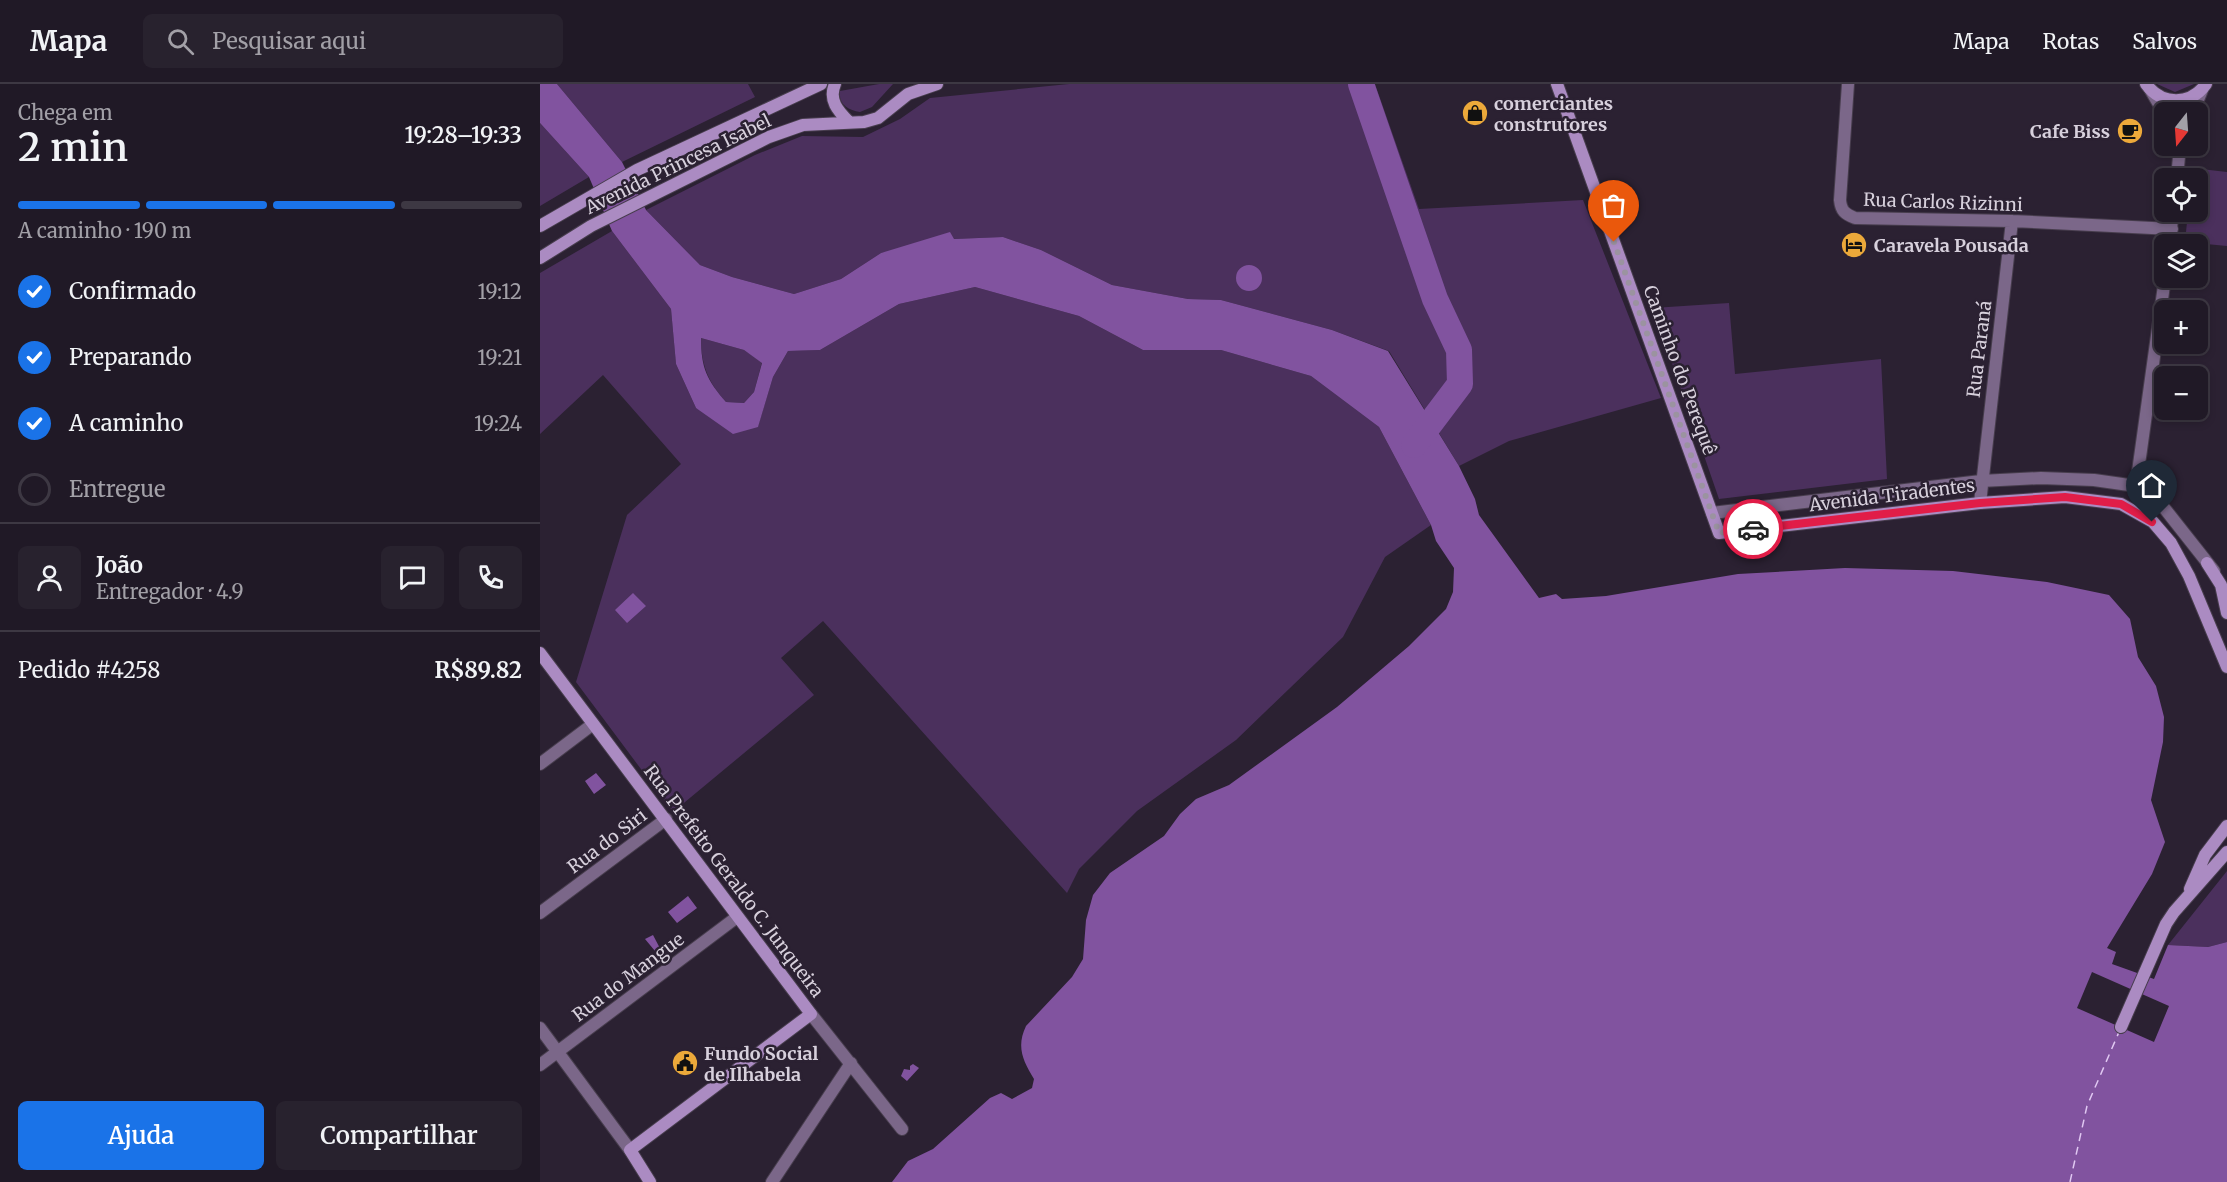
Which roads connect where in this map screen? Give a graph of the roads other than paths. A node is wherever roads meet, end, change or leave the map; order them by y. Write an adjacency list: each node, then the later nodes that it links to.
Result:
1 (821, 84): 13 (main road, Avenida Princesa Isabel)
2 (835, 84): 10 (main road)
3 (937, 84): 10 (main road, Avenida Princesa Isabel)
4 (1557, 84): 21 (main road, Caminho do Perequê)
5 (1848, 84): 11 (street, Rua Carlos Rizinni)
6 (2148, 86): 7 (main road); 8 (street)
7 (2204, 87): 9 (street)
8 (2157, 102)
9 (2197, 102)
10 (849, 122): 16 (main road, Avenida Princesa Isabel)
11 (2012, 221): 14 (street, Rua Carlos Rizinni); 18 (street, Rua Paraná)
12 (2172, 222): 14 (street)
13 (540, 226)
14 (2172, 229): 15 (street)
15 (2171, 234)
16 (540, 258)
17 (2164, 288): 19 (street)
18 (1981, 481): 19 (street, Avenida Tiradentes); 20 (street, Rua Paraná); 21 (street, Avenida Tiradentes)
19 (2136, 486): 23 (street)
20 (1980, 503): 22 (main road, Avenida Tiradentes); 27 (main road, Avenida Tiradentes)
21 (1712, 513): 22 (main road, Caminho do Perequê)
22 (1719, 533)
23 (2207, 563): 24 (street); 25 (main road)
24 (2227, 592)
25 (2227, 613)
26 (540, 653): 28 (main road, Rua Prefeito Geraldo C. Junqueira)
27 (2227, 667)
28 (593, 724): 29 (street); 30 (main road, Rua Prefeito Geraldo C. Junqueira)
29 (540, 764)
30 (666, 819): 34 (street, Rua do Siri); 35 (main road, Rua Prefeito Geraldo C. Junqueira)
31 (2227, 826): 33 (main road)
32 (2227, 852): 33 (main road)
33 (2186, 899): 37 (main road)
34 (540, 913)
35 (737, 917): 36 (main road, Rua Prefeito Geraldo C. Junqueira); 39 (street, Rua do Mangue)
36 (811, 1014): 40 (street, Rua Prefeito Geraldo C. Junqueira); 43 (main road)
37 (2121, 1027)
38 (540, 1028): 39 (street)
39 (558, 1052): 41 (street, Rua do Mangue); 43 (street)
40 (851, 1063): 42 (street, Rua Prefeito Geraldo C. Junqueira); 45 (street)
41 (540, 1065)
42 (902, 1129)
43 (630, 1150): 44 (main road)
44 (651, 1182)
45 (772, 1182)

